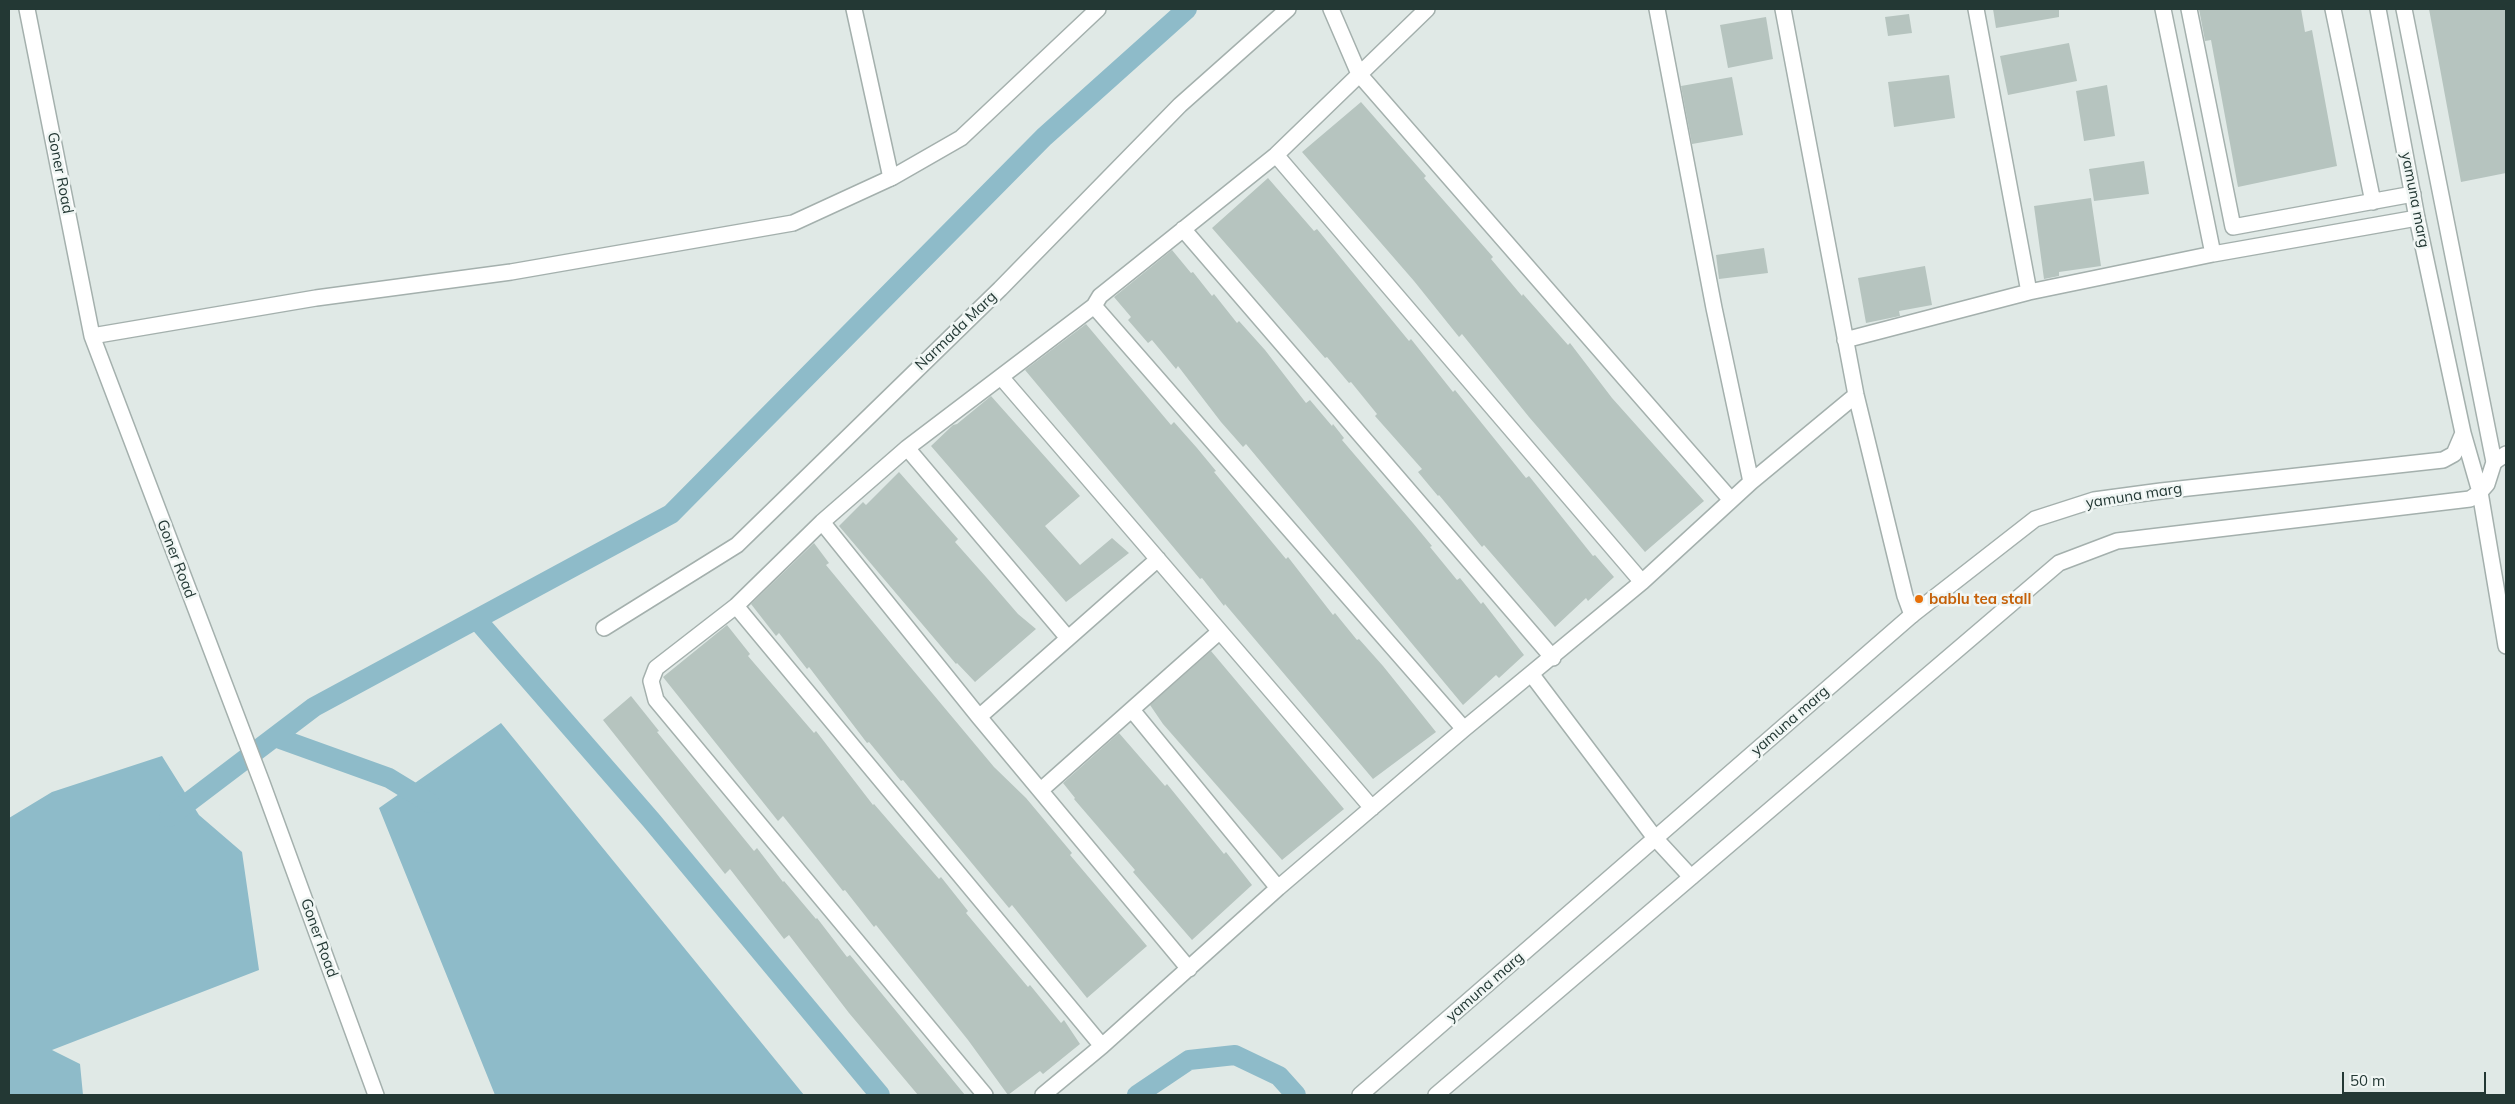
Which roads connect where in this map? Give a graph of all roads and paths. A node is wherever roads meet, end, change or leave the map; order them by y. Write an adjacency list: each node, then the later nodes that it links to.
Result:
1 (27, 9): 25 (street, Goner Road)
2 (854, 9): 17 (street)
3 (1098, 9): 17 (street)
4 (1288, 9): 40 (street, Narmada Marg)
5 (1331, 9): 15 (street)
6 (1427, 9): 15 (street)
7 (1657, 9): 32 (street)
8 (1783, 9): 26 (street)
9 (1976, 9): 23 (street)
10 (2163, 9): 22 (street)
11 (2189, 9): 19 (street)
12 (2333, 9): 19 (street)
13 (2378, 9): 18 (street, yamuna marg)
14 (2404, 9): 31 (street, yamuna marg)
15 (1360, 74): 16 (street); 34 (street)
16 (1276, 155): 21 (street); 37 (street)
17 (891, 178): 25 (street)
18 (2413, 194): 19 (street); 20 (street, yamuna marg)
19 (2373, 202)
20 (2418, 218): 22 (street); 29 (street, yamuna marg)
21 (1183, 229): 24 (street); 44 (street)
22 (2213, 254): 23 (street)
23 (2029, 292): 26 (street)
24 (1094, 306): 27 (street); 48 (street)
25 (92, 336): 56 (street, Goner Road)
26 (1845, 340): 28 (street)
27 (1001, 377): 30 (street); 36 (street)
28 (1856, 395): 32 (street); 39 (street)
29 (2464, 433): 33 (street); 39 (street, yamuna marg)
30 (907, 448): 35 (street); 42 (street)
31 (2500, 458): 33 (street, yamuna marg)
32 (1751, 482): 34 (street)
33 (2480, 492): 43 (street); 52 (street)
34 (1731, 500): 37 (street)
35 (822, 522): 38 (street); 47 (street)
36 (1158, 559): 41 (street); 42 (street)
37 (1642, 582): 44 (street)
38 (736, 606): 55 (street); 57 (street)
39 (1912, 615): 51 (street, yamuna marg)
40 (604, 628)
41 (1219, 632): 46 (street); 50 (street)
42 (1067, 637): 47 (street)
43 (2506, 646)
44 (1553, 658): 45 (street)
45 (1532, 675): 48 (street); 51 (street)
46 (1132, 710): 49 (street); 53 (street)
47 (979, 718): 49 (street)
48 (1464, 729): 50 (street)
49 (1041, 790): 54 (street)
50 (1372, 808): 53 (street)
51 (1655, 838): 52 (street); 59 (street, yamuna marg)
52 (1691, 877): 60 (street)
53 (1278, 888): 54 (street)
54 (1189, 969): 55 (street)
55 (1102, 1046): 58 (street)
56 (376, 1095)
57 (984, 1095)
58 (1042, 1095)
59 (1360, 1095)
60 (1436, 1095)

